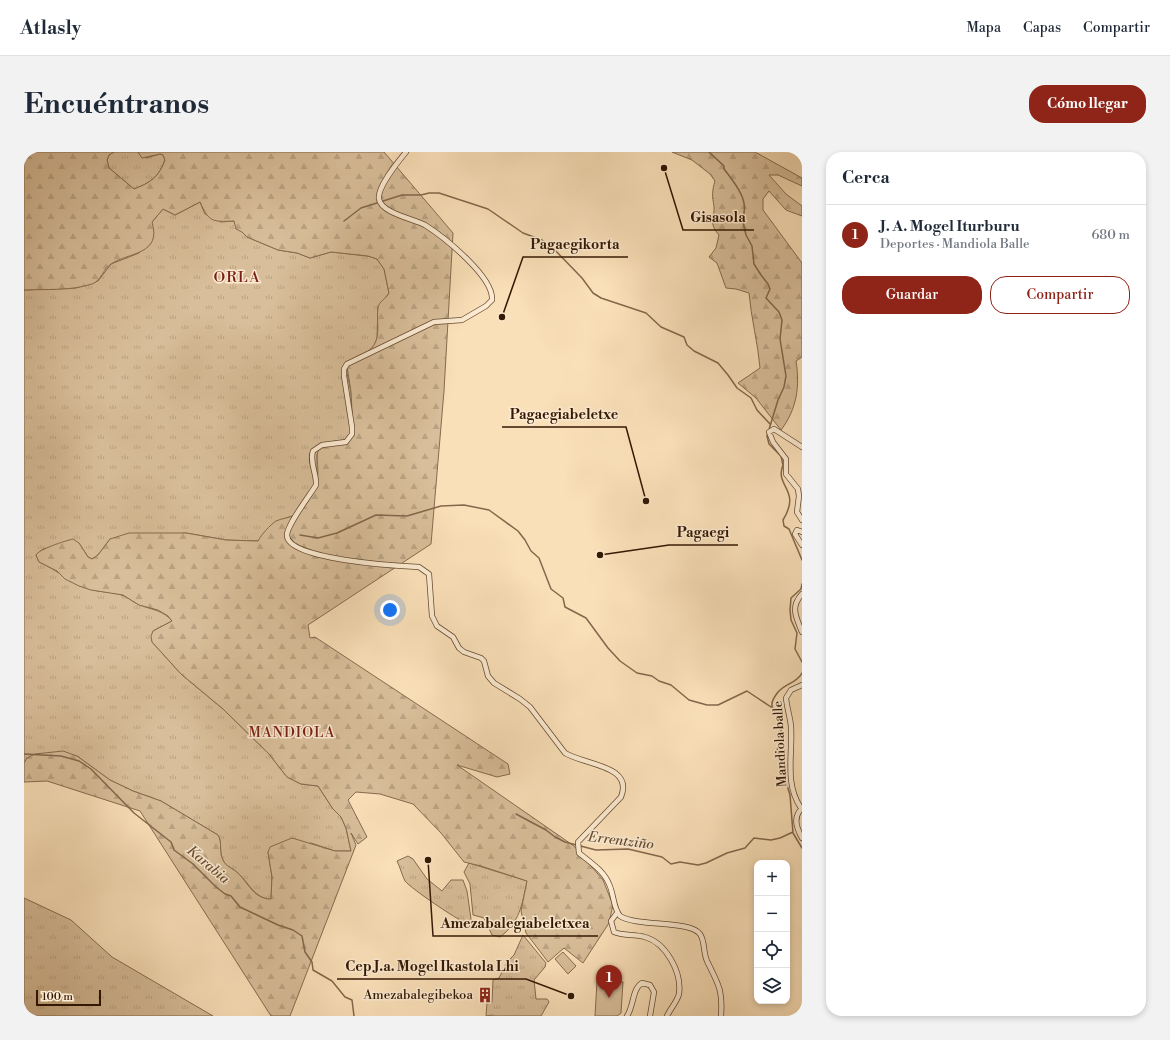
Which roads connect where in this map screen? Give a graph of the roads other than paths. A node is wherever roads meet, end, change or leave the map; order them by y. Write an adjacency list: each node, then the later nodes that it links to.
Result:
1 (406, 152): 11 (street)
2 (802, 447): 3 (street)
3 (802, 520)
4 (802, 532): 5 (street)
5 (802, 545)
6 (802, 594): 7 (street)
7 (802, 632)
8 (802, 685): 9 (street, Mandiola balle)
9 (802, 808): 10 (street)
10 (802, 838)
11 (617, 913): 14 (street); 15 (street)
12 (627, 1016): 13 (street)
13 (650, 1016)
14 (667, 1016)
15 (721, 1016)

